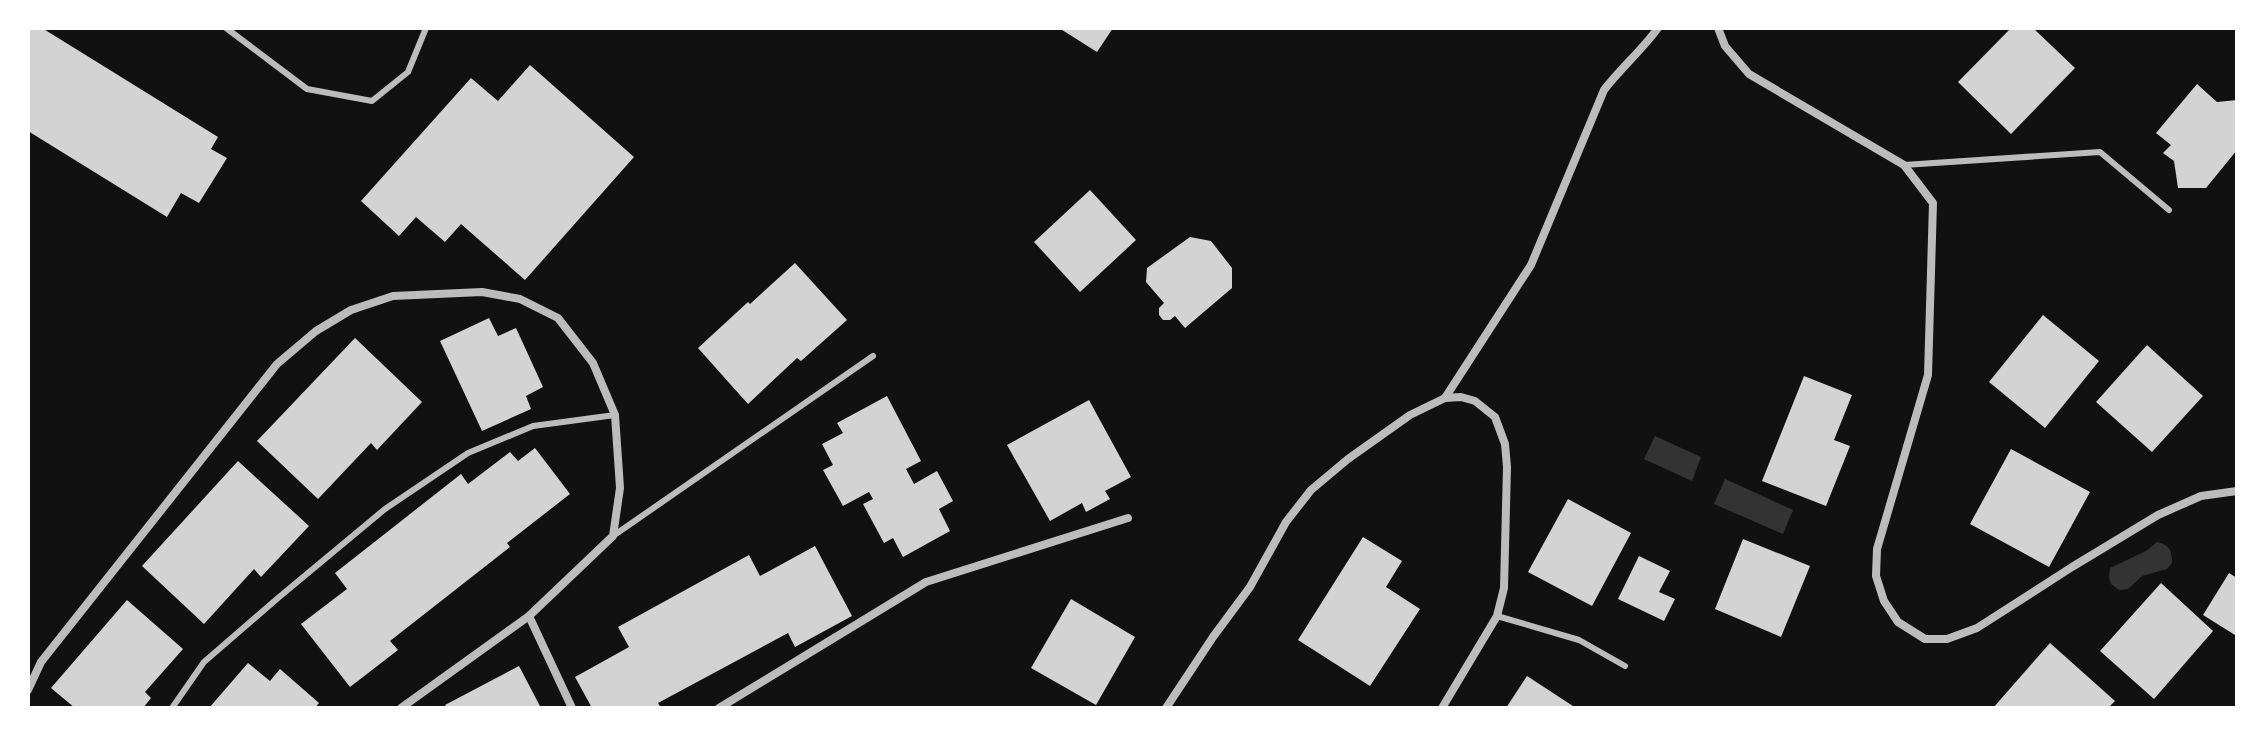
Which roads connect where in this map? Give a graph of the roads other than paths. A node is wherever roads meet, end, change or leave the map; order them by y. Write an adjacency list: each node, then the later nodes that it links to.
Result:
1 (226, 28): 2 (lane)
2 (426, 28)
3 (1658, 28): 8 (street)
4 (1718, 28): 5 (street)
5 (1904, 165): 6 (lane); 10 (street)
6 (2169, 210)
7 (873, 356): 12 (lane)
8 (1445, 398): 14 (street); 21 (street)
9 (615, 415): 12 (street); 16 (street); 17 (lane)
10 (2237, 491)
11 (1128, 518): 20 (street)
12 (613, 536): 13 (street)
13 (529, 616): 18 (street); 19 (street)
14 (1497, 616): 15 (lane); 22 (street)
15 (1625, 666)
16 (28, 690)
17 (172, 708)
18 (401, 708)
19 (572, 708)
20 (719, 708)
21 (1166, 708)
22 (1442, 708)

